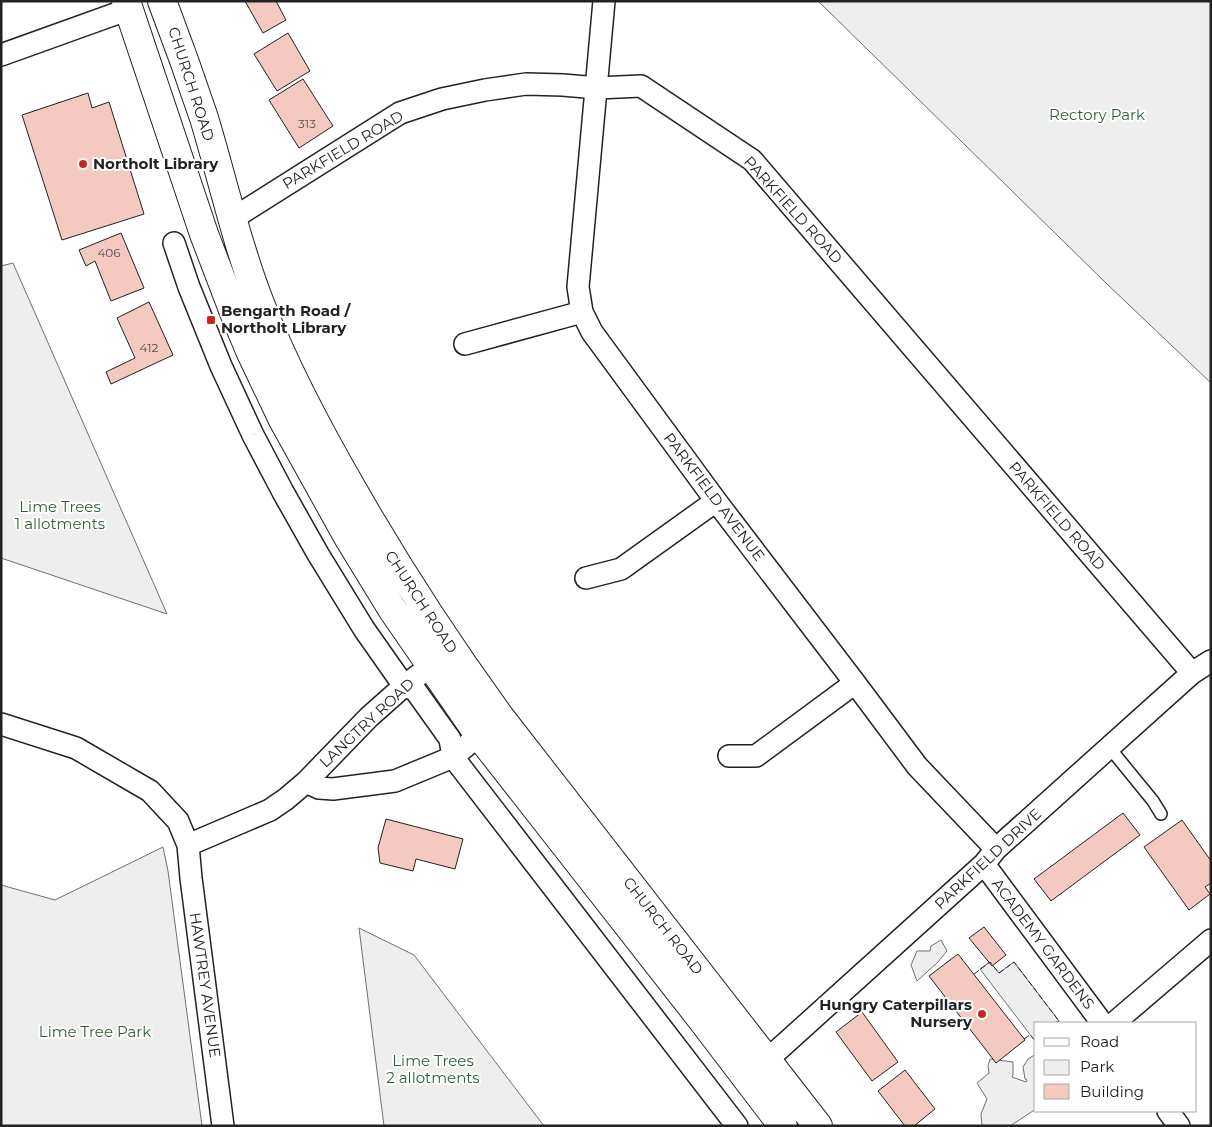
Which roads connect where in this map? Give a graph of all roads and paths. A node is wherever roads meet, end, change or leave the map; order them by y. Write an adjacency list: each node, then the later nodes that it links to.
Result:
1 (162, 1): 6 (highway, CHURCH ROAD)
2 (604, 1): 5 (street, PARKFIELD AVENUE)
3 (128, 5): 4 (street); 13 (highway, CHURCH ROAD)
4 (1, 56)
5 (597, 88): 6 (street, PARKFIELD ROAD); 8 (street, PARKFIELD AVENUE); 14 (street, PARKFIELD ROAD)
6 (232, 219): 29 (highway, CHURCH ROAD)
7 (174, 243): 16 (street)
8 (582, 312): 9 (street); 10 (street, PARKFIELD AVENUE)
9 (465, 344)
10 (716, 501): 11 (street); 15 (street, PARKFIELD AVENUE)
11 (586, 578)
12 (1211, 661): 14 (street, PARKFIELD DRIVE)
13 (431, 666): 16 (street, LANGTRY ROAD); 18 (highway, CHURCH ROAD)
14 (1192, 673): 19 (street, PARKFIELD DRIVE)
15 (855, 683): 20 (street); 25 (street, PARKFIELD AVENUE)
16 (404, 686): 21 (street); 22 (street, LANGTRY ROAD)
17 (1, 724): 24 (street, HAWTREY AVENUE)
18 (479, 735): 21 (street, LANGTRY ROAD); 33 (highway, CHURCH ROAD)
19 (1109, 747): 23 (lane); 25 (street, PARKFIELD DRIVE)
20 (729, 756)
21 (453, 757): 22 (street, LANGTRY ROAD); 32 (street)
22 (306, 782): 24 (street, LANGTRY ROAD)
23 (1161, 814)
24 (188, 845): 31 (street, HAWTREY AVENUE)
25 (990, 857): 27 (street, ACADEMY GARDENS); 29 (street, PARKFIELD DRIVE)
26 (1211, 940): 28 (street)
27 (1101, 1022)
28 (1115, 1022)
29 (767, 1060): 34 (highway, CHURCH ROAD)
30 (1169, 1112): 35 (street)
31 (223, 1126)
32 (737, 1126)
33 (782, 1126)
34 (818, 1126)
35 (1179, 1126)

